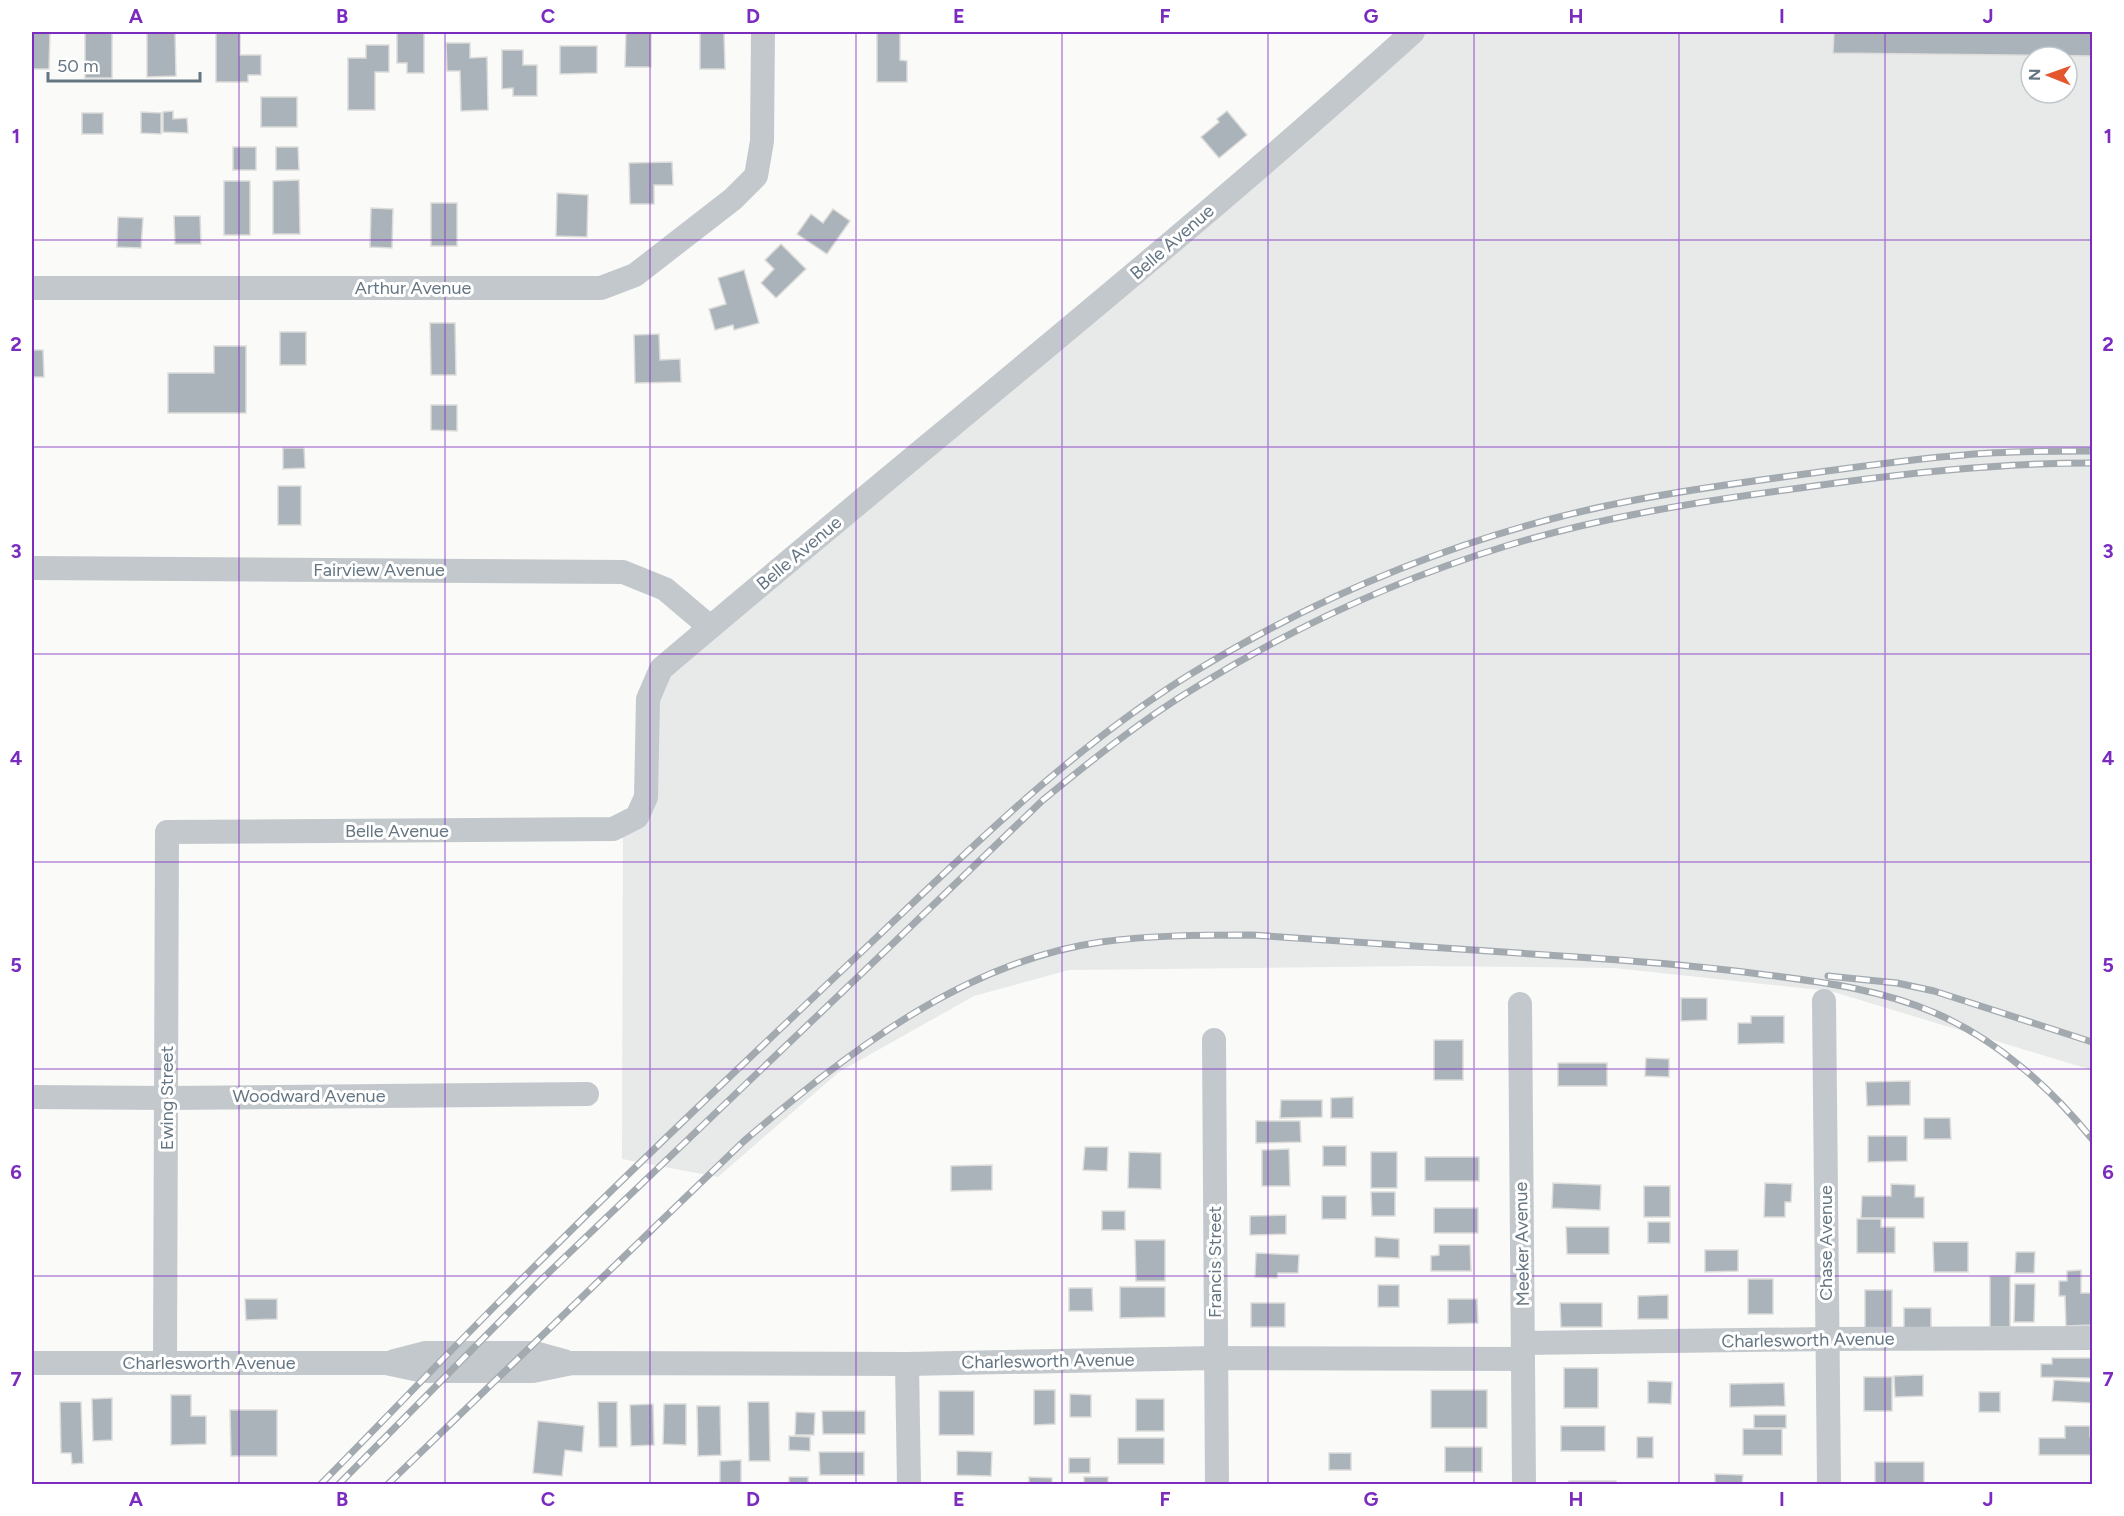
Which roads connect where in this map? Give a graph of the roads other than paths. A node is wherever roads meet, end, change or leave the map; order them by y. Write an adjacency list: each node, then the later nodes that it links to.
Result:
1 (763, 32): 3 (street, Arthur Avenue)
2 (1413, 32): 5 (street, Belle Avenue)
3 (32, 288)
4 (32, 568): 5 (street, Fairview Avenue)
5 (710, 627): 6 (street, Belle Avenue)
6 (167, 832): 12 (street, Ewing Street)
7 (1824, 1001): 14 (street, Chase Avenue)
8 (1520, 1004): 15 (street, Meeker Avenue)
9 (1214, 1040): 16 (street, Francis Street)
10 (587, 1094): 12 (street, Woodward Avenue)
11 (32, 1096): 12 (street, Woodward Avenue)
12 (167, 1098): 18 (street, Ewing Street)
13 (2092, 1338): 14 (street, Charlesworth Avenue)
14 (1827, 1339): 15 (street, Charlesworth Avenue); 23 (street, Chase Avenue)
15 (1523, 1351): 16 (street, Charlesworth Avenue); 22 (street, Meeker Avenue)
16 (1215, 1358): 19 (street, Charlesworth Avenue); 21 (street, Francis Street)
17 (32, 1363): 18 (street, Charlesworth Avenue)
18 (165, 1363): 19 (street, Charlesworth Avenue)
19 (907, 1364): 20 (street)
20 (909, 1485)
21 (1217, 1485)
22 (1524, 1485)
23 (1829, 1485)

